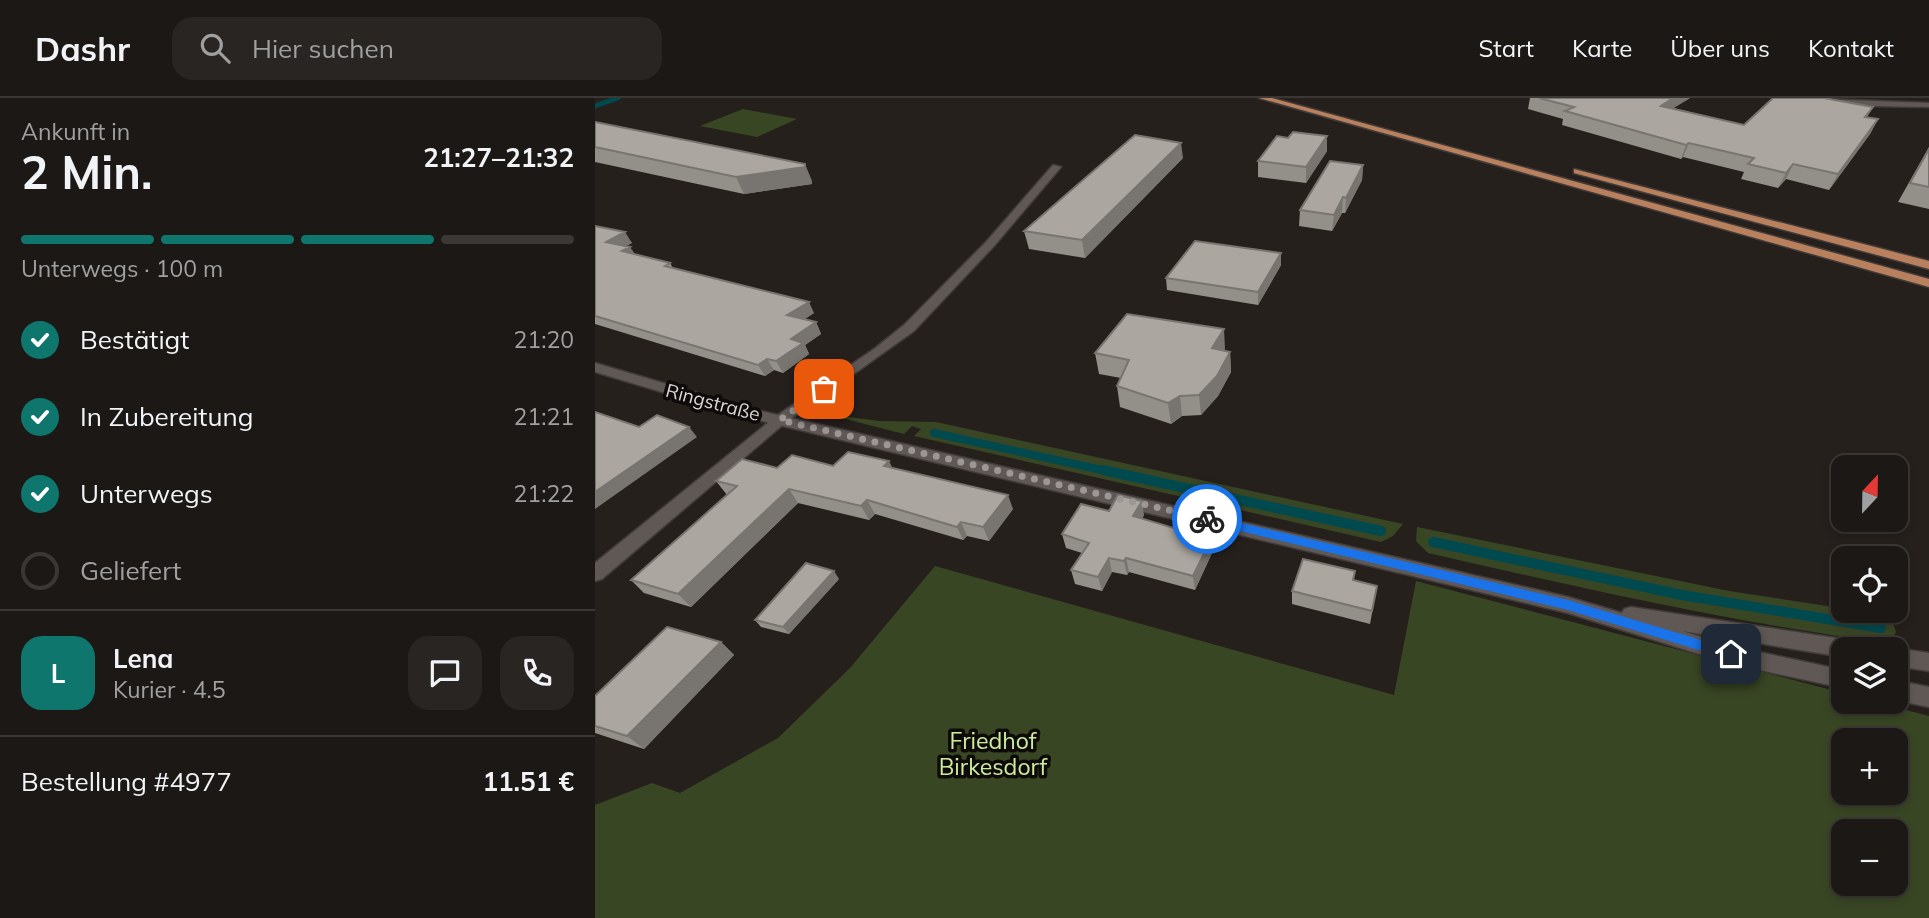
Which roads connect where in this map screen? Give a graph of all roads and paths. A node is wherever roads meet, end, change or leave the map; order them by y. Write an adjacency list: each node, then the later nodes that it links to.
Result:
1 (1263, 98): 9 (main road)
2 (1302, 98): 5 (main road)
3 (1800, 98): 4 (main road)
4 (1929, 105)
5 (1447, 137)
6 (1056, 167): 11 (main road)
7 (1568, 169): 8 (main road)
8 (1929, 265)
9 (1929, 284)
10 (595, 367): 11 (main road, Ringstraße)
11 (780, 420): 12 (main road); 13 (main road, Ringstraße)
12 (595, 574)
13 (1568, 605): 14 (main road, Ringstraße); 17 (main road, Ringstraße)
14 (1831, 646)
15 (1908, 659): 16 (main road)
16 (1929, 662)
17 (1831, 675)
18 (1908, 693): 19 (main road)
19 (1929, 697)

